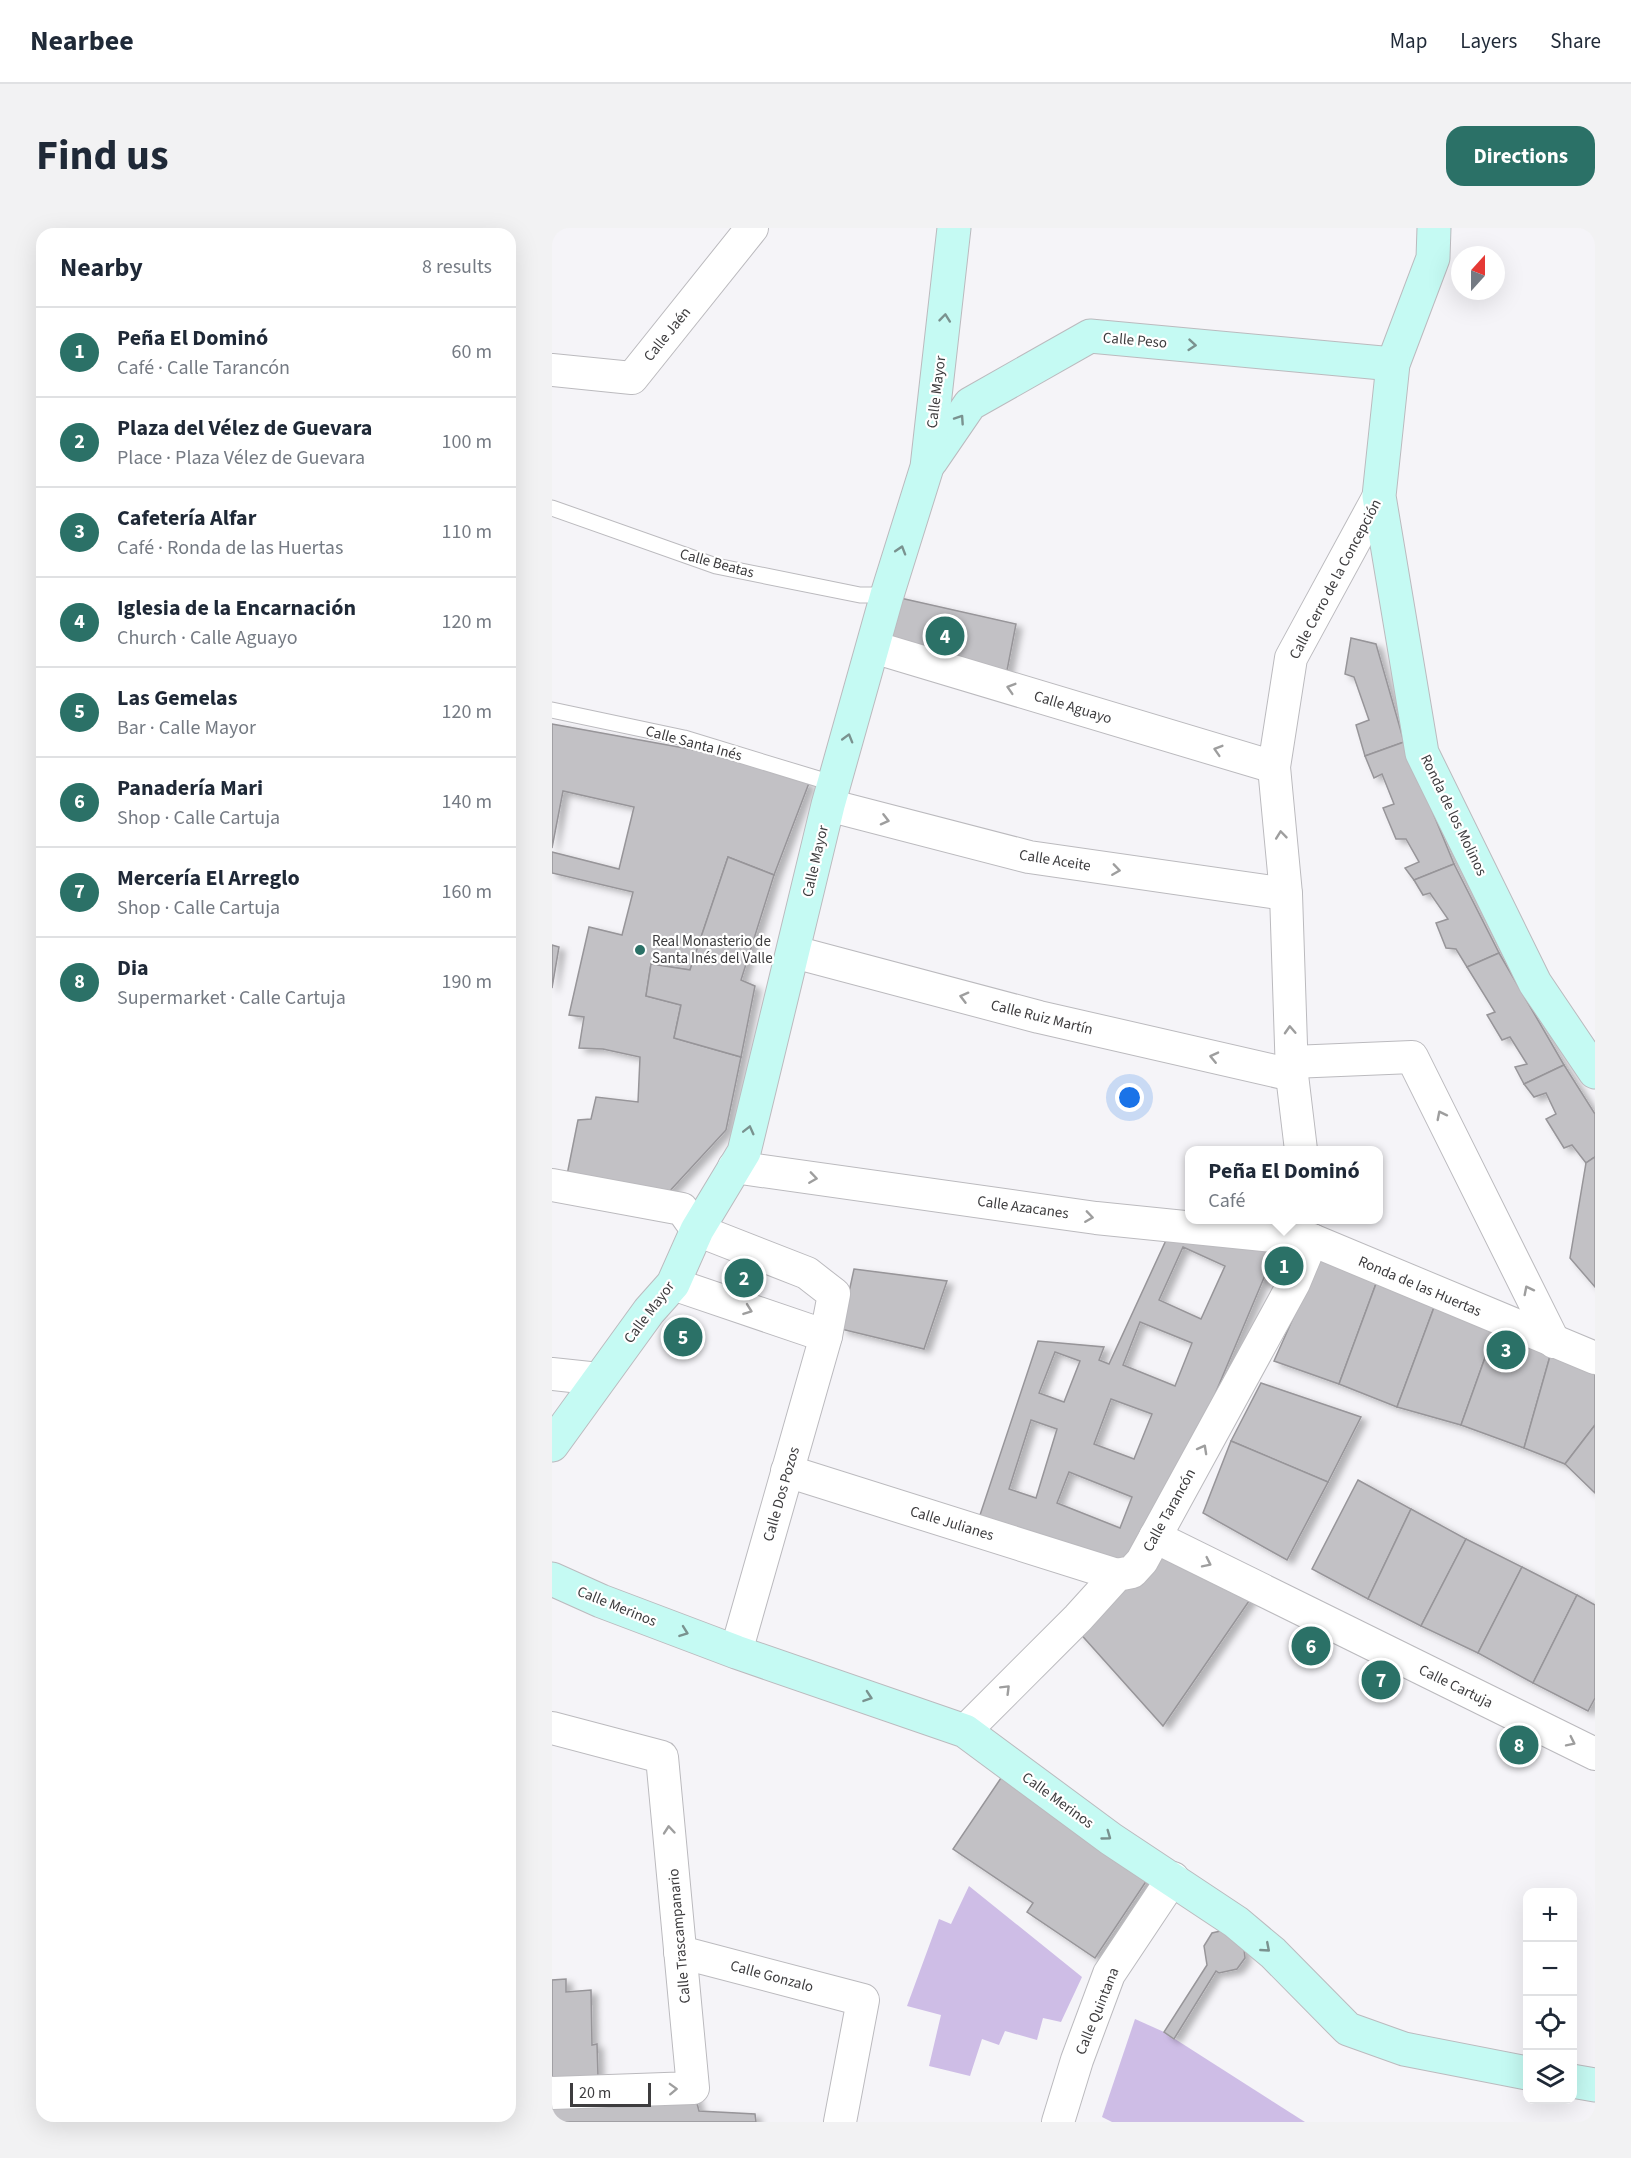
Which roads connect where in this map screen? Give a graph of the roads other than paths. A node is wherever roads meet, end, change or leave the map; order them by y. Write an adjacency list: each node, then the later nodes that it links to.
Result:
1 (752, 228): 6 (street, Calle Jaén)
2 (954, 228): 7 (street, Calle Mayor, one-way to 2)
3 (1418, 228): 4 (street)
4 (1433, 243): 5 (street, Calle Cerro de la Concepción)
5 (1393, 364): 7 (street, Calle Peso, one-way to 5); 8 (street, Calle Cerro de la Concepción)
6 (552, 370)
7 (927, 467): 10 (street, Calle Mayor, one-way to 7)
8 (1379, 496): 13 (street, Calle Cerro de la Concepción); 18 (street, Ronda de los Molinos)
9 (552, 508): 10 (lane, Calle Beatas)
10 (887, 595): 11 (street, Calle Mayor)
11 (873, 647): 13 (street, Calle Aguayo, one-way to 11); 14 (street, Calle Mayor, one-way to 11)
12 (552, 710): 14 (lane, Calle Santa Inés)
13 (1274, 767): 15 (street, Calle Cerro de la Concepción, one-way to 13)
14 (831, 795): 15 (street, Calle Aceite, one-way to 15); 16 (street, Calle Mayor)
15 (1286, 894): 17 (street, Calle Cerro de la Concepción, one-way to 15)
16 (795, 952): 17 (street, Calle Ruiz Martín, one-way to 16); 20 (street, Calle Mayor, one-way to 16)
17 (1292, 1068): 19 (street, Calle Cerro de la Concepción); 28 (street, Calle Ruiz Martín, one-way to 17)
18 (1595, 1072)
19 (1301, 1146)
20 (734, 1167): 22 (street, Calle Azacanes, one-way to 22); 24 (street, Calle Mayor)
21 (552, 1185): 24 (street)
22 (1185, 1223)
23 (1204, 1224): 25 (street, Calle Azacanes, one-way to 25)
24 (697, 1230): 26 (street, Calle Mayor); 27 (street, Calle Dos Pozos)
25 (1311, 1230): 28 (street, Ronda de las Huertas); 34 (street, Calle Tarancón, one-way to 25)
26 (673, 1284): 27 (street, one-way to 27); 31 (street, Calle Mayor)
27 (826, 1336): 33 (street, Calle Dos Pozos)
28 (1554, 1342): 29 (street, Ronda de las Huertas)
29 (1595, 1358)
30 (552, 1374): 31 (street)
31 (599, 1379): 32 (street, Calle Mayor)
32 (552, 1445)
33 (787, 1471): 35 (street, Calle Julianes); 37 (street, Calle Dos Pozos)
34 (1155, 1537): 35 (street, Calle Tarancón); 40 (street, Calle Cartuja, one-way to 40)
35 (1117, 1575): 39 (street, Calle Tarancón, one-way to 35)
36 (552, 1579): 37 (street, Calle Merinos, one-way to 37)
37 (736, 1652): 39 (street, Calle Merinos, one-way to 39)
38 (552, 1728): 42 (street, Calle Trascampanario, one-way to 38)
39 (964, 1731): 41 (street, Calle Merinos, one-way to 41)
40 (1595, 1754)
41 (1173, 1878): 43 (street, Calle Merinos, one-way to 43); 48 (street, Calle Quintana)
42 (680, 1952): 46 (street, Calle Trascampanario, one-way to 42); 47 (street, Calle Gonzalo)
43 (1523, 2072)
44 (1577, 2082): 45 (street)
45 (1595, 2085)
46 (552, 2093)
47 (840, 2122)
48 (1058, 2122)

